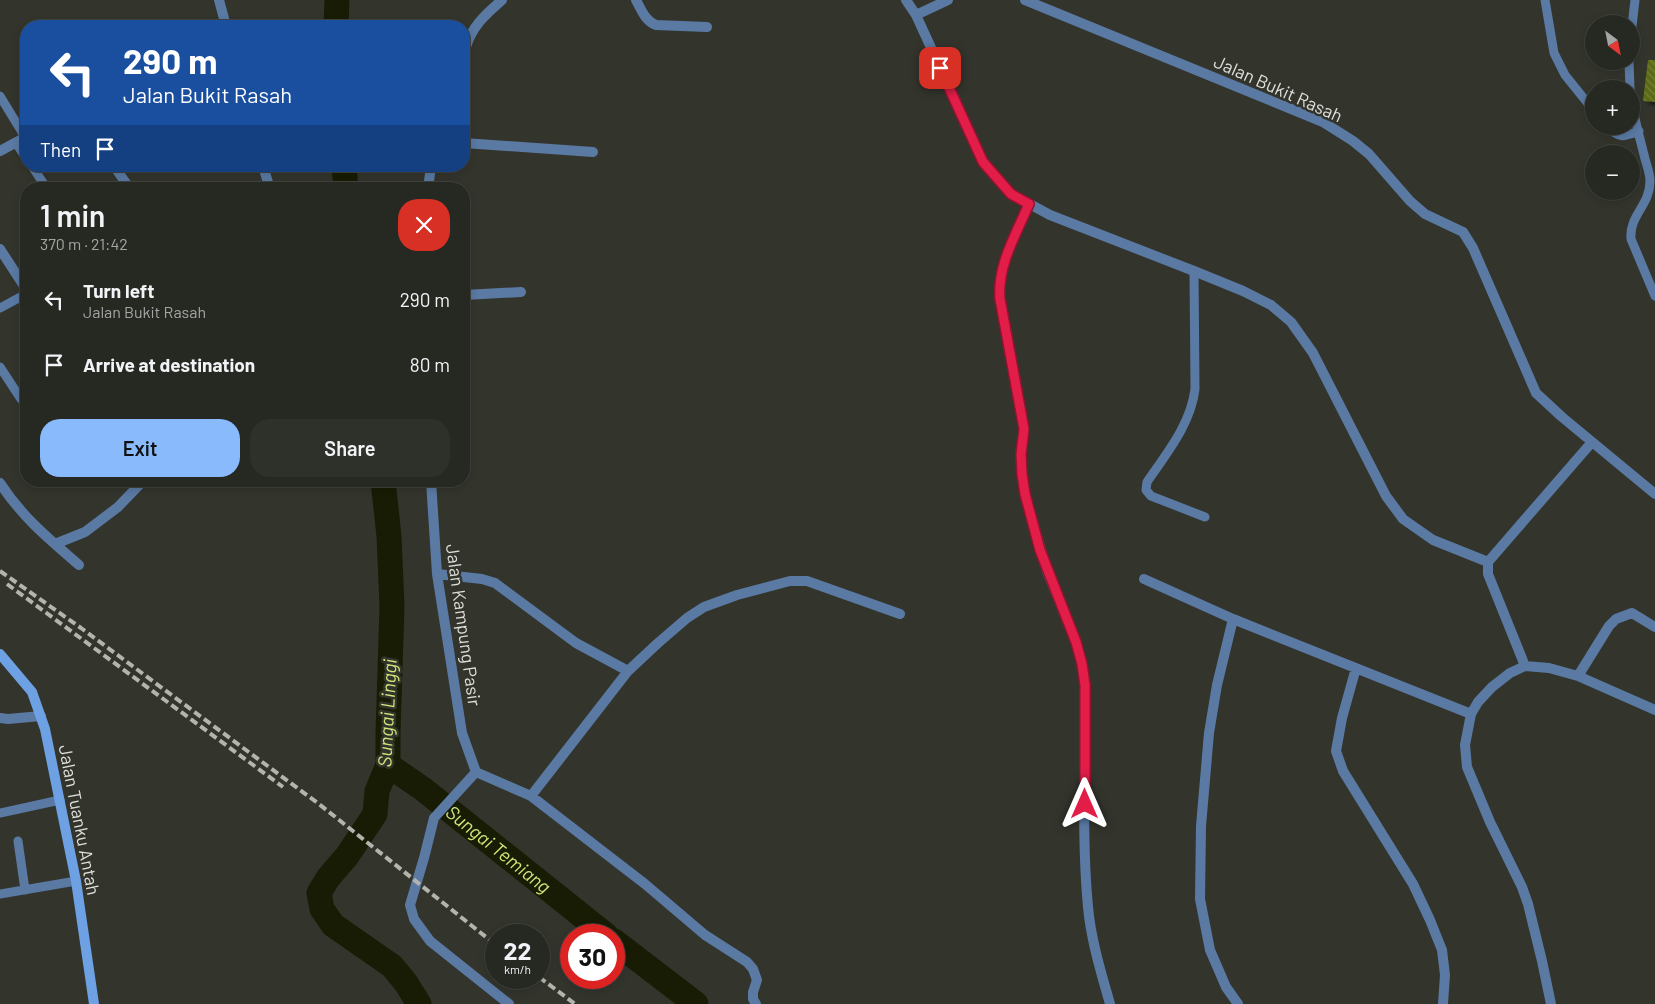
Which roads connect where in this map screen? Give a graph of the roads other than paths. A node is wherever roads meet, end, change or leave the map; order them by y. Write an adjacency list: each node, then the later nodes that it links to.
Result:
1 (218, 0): 11 (street)
2 (502, 0): 13 (street)
3 (636, 0): 12 (street)
4 (906, 0): 10 (street)
5 (948, 0): 10 (street)
6 (1024, 0): 34 (street, Jalan Bukit Rasah)
7 (1546, 0): 15 (lane)
8 (1635, 0): 9 (lane)
9 (1633, 15)
10 (916, 16): 23 (street)
11 (224, 20)
12 (706, 27)
13 (470, 38)
14 (0, 96): 16 (lane)
15 (1585, 99)
16 (20, 133)
17 (1640, 134): 22 (lane)
18 (20, 141): 20 (street)
19 (470, 143): 21 (street)
20 (0, 151)
21 (593, 152)
22 (1653, 180): 29 (lane)
23 (1029, 204): 25 (street); 68 (street)
24 (0, 249): 26 (street)
25 (1194, 271): 39 (lane); 41 (street)
26 (20, 279)
27 (521, 292): 28 (street)
28 (470, 295)
29 (1655, 296)
30 (20, 297): 31 (lane)
31 (0, 308)
32 (0, 366): 33 (lane)
33 (20, 398)
34 (1592, 442): 38 (street, Jalan Bukit Rasah); 41 (street)
35 (0, 483): 40 (street)
36 (137, 487): 40 (street)
37 (432, 487): 43 (street, Jalan Kampung Pasir)
38 (1655, 494)
39 (1204, 517)
40 (55, 544): 42 (street)
41 (1488, 562): 49 (street)
42 (80, 565)
43 (437, 574): 51 (street); 57 (street, Jalan Kampung Pasir)
44 (1144, 579): 46 (street)
45 (900, 614): 51 (street)
46 (1234, 619): 50 (street); 69 (street)
47 (1655, 627): 52 (street)
48 (0, 654): 55 (main road, Jalan Tuanku Antah)
49 (1525, 666): 52 (street); 54 (street)
50 (1356, 668): 54 (street); 70 (street)
51 (628, 671): 58 (street)
52 (1578, 676): 53 (street)
53 (1655, 710)
54 (1471, 714): 71 (street)
55 (41, 716): 56 (street); 59 (main road, Jalan Tuanku Antah)
56 (0, 718)
57 (476, 772): 58 (street); 66 (street)
58 (531, 796): 67 (street)
59 (60, 800): 60 (lane); 62 (main road, Jalan Tuanku Antah)
60 (0, 812)
61 (18, 841): 63 (lane)
62 (76, 881): 63 (lane); 65 (main road, Jalan Tuanku Antah)
63 (25, 890): 64 (lane)
64 (0, 894)
65 (94, 1004)
66 (509, 1004)
67 (756, 1004)
68 (1110, 1004)
69 (1238, 1004)
70 (1443, 1004)
71 (1551, 1004)

